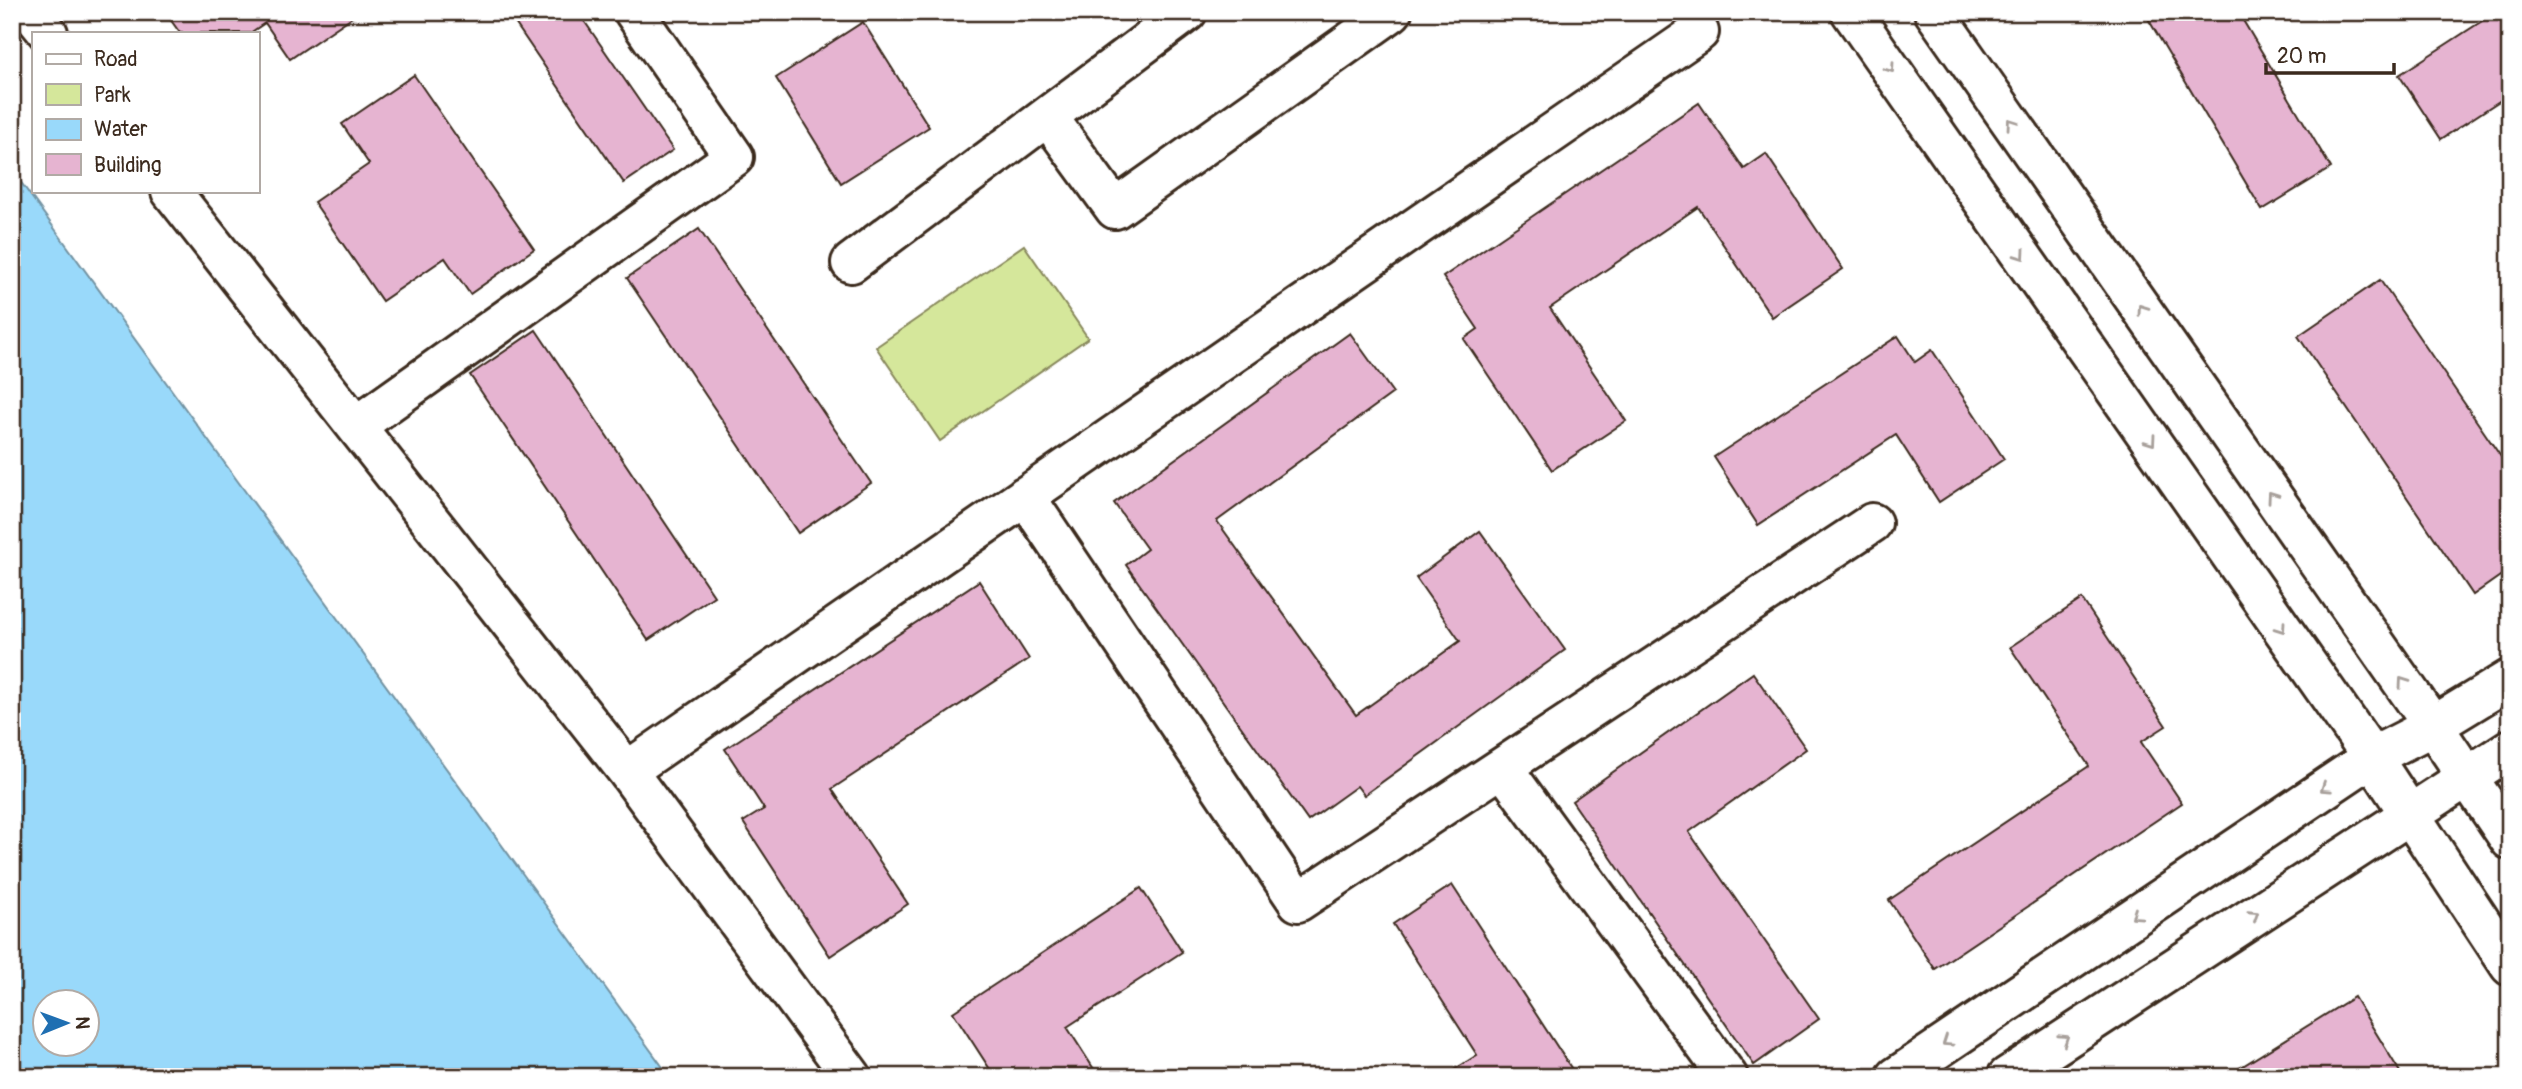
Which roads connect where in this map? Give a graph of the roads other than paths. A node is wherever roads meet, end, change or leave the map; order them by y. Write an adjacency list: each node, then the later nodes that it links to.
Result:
1 (31, 12): 7 (street)
2 (634, 12): 12 (street)
3 (1187, 12): 9 (street)
4 (1851, 12): 18 (street, one-way to 18)
5 (1934, 12): 16 (street, one-way to 5)
6 (1391, 13): 9 (street)
7 (47, 32)
8 (1699, 32): 13 (street)
9 (1048, 117): 11 (street)
10 (173, 192): 12 (street)
11 (851, 263)
12 (356, 426): 20 (street)
13 (1025, 496): 19 (street); 20 (street)
14 (1872, 523): 19 (street)
15 (2510, 678): 16 (street)
16 (2433, 726): 18 (street); 21 (street)
17 (2510, 749): 21 (street)
18 (2371, 757): 22 (street); 27 (street, one-way to 27)
19 (1503, 768): 26 (street)
20 (627, 771): 25 (street)
21 (2467, 776): 22 (street); 23 (street)
22 (2409, 814): 24 (street); 28 (street, one-way to 22)
23 (2510, 840)
24 (2510, 966)
25 (852, 1077)
26 (1728, 1077)
27 (1896, 1077)
28 (2007, 1077)

